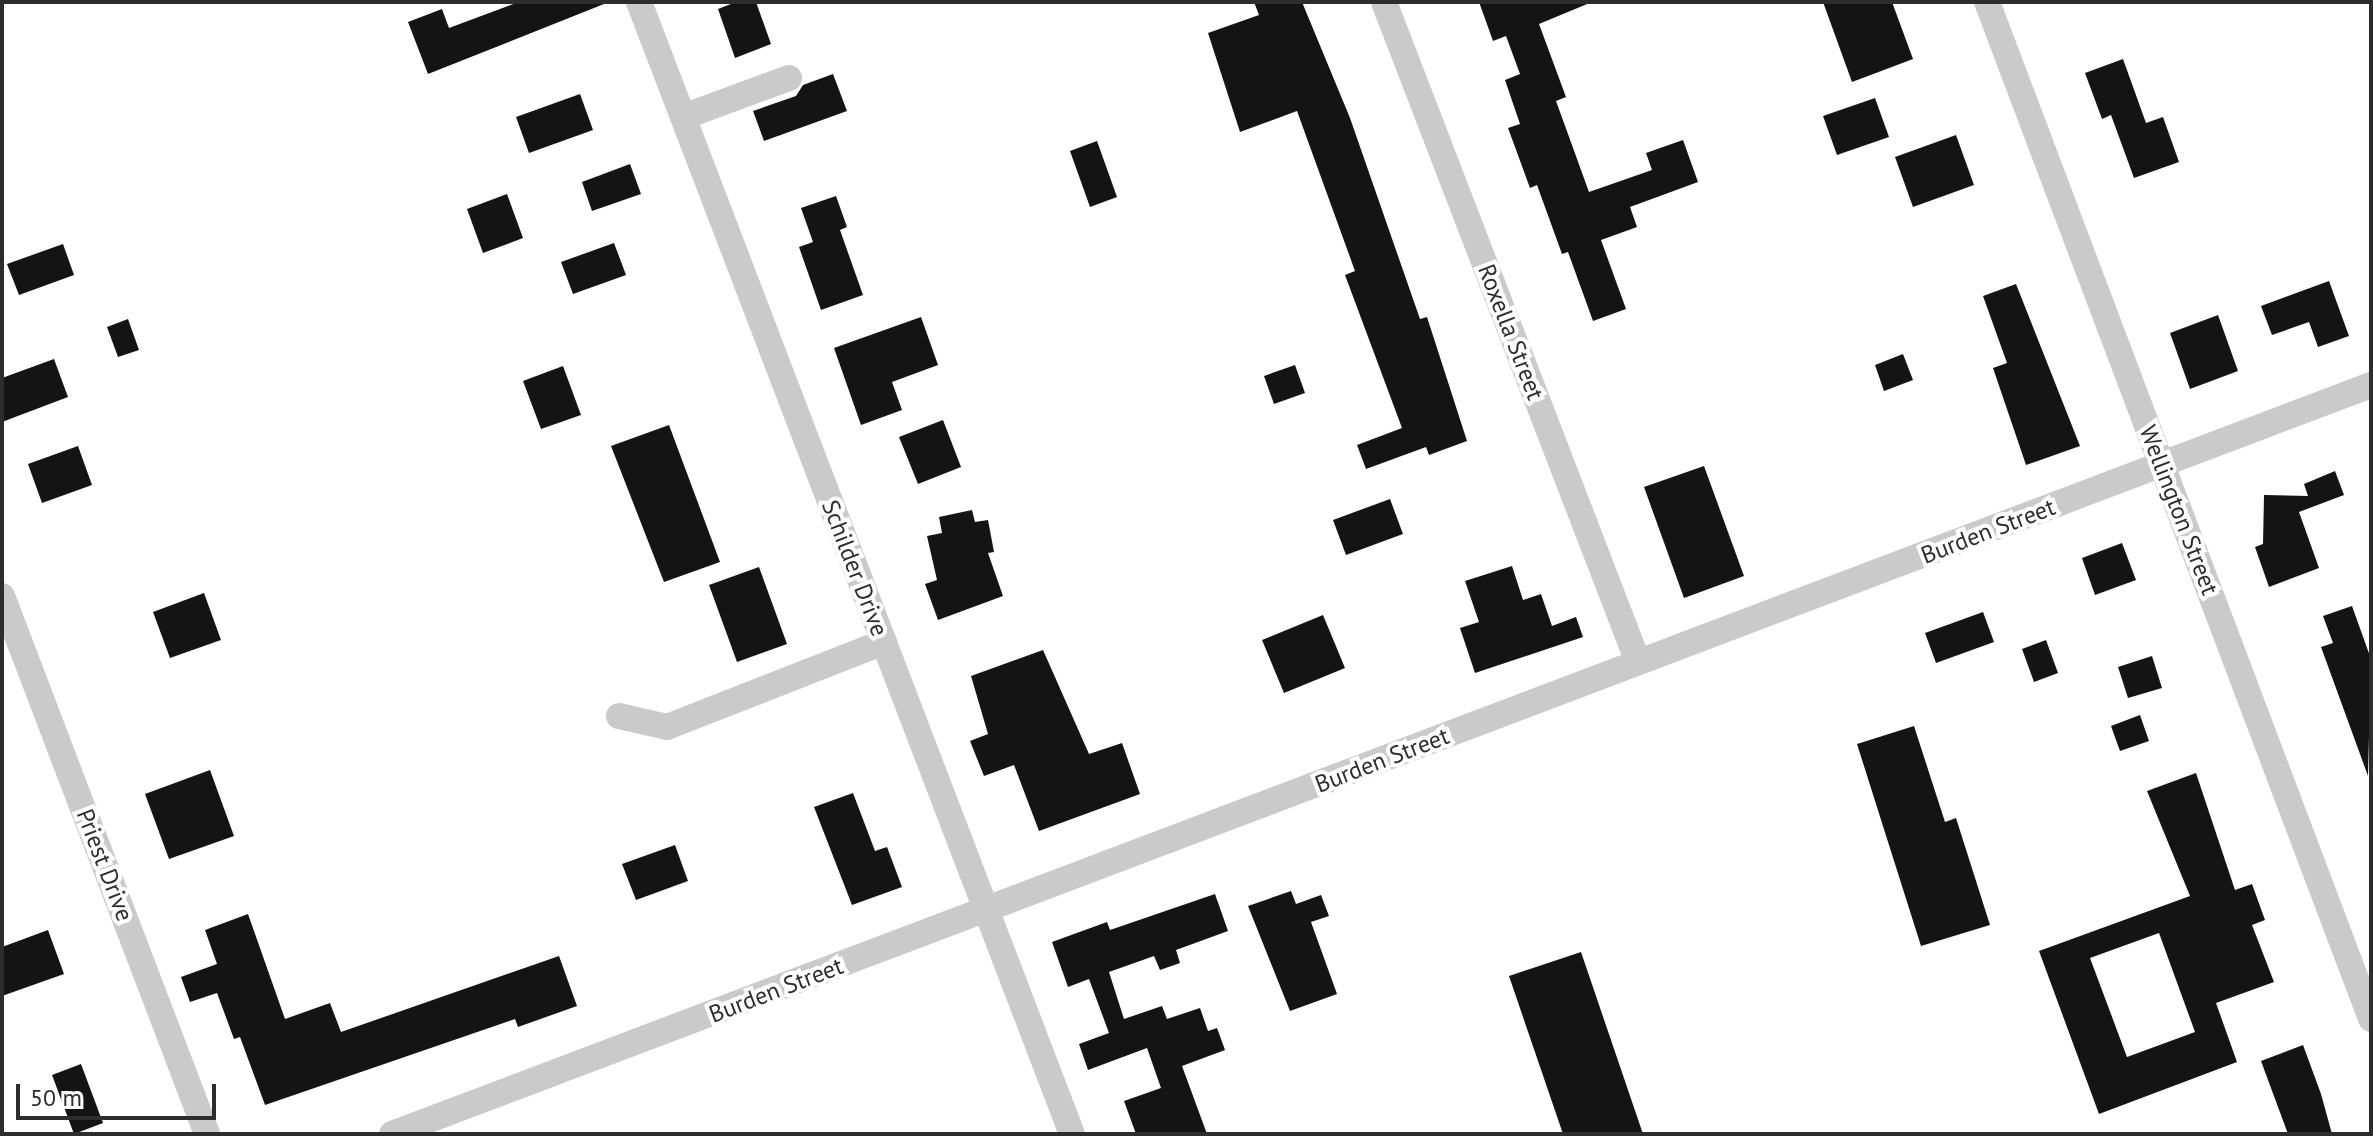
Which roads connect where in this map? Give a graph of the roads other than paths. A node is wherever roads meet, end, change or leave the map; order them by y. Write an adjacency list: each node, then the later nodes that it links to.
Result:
1 (639, 2): 5 (street, Schilder Drive)
2 (1384, 2): 10 (street, Roxella Street)
3 (1987, 2): 7 (street, Wellington Street)
4 (789, 78): 5 (street)
5 (683, 117): 9 (street, Schilder Drive)
6 (2371, 385): 7 (street, Burden Street)
7 (2162, 465): 10 (street, Burden Street); 13 (street, Wellington Street)
8 (2, 596): 14 (street, Priest Drive)
9 (884, 642): 11 (street); 12 (street, Schilder Drive)
10 (1638, 662): 12 (street, Burden Street)
11 (619, 716)
12 (987, 911): 15 (street, Burden Street); 16 (street, Schilder Drive)
13 (2371, 1019)
14 (207, 1134)
15 (392, 1134)
16 (1072, 1134)

